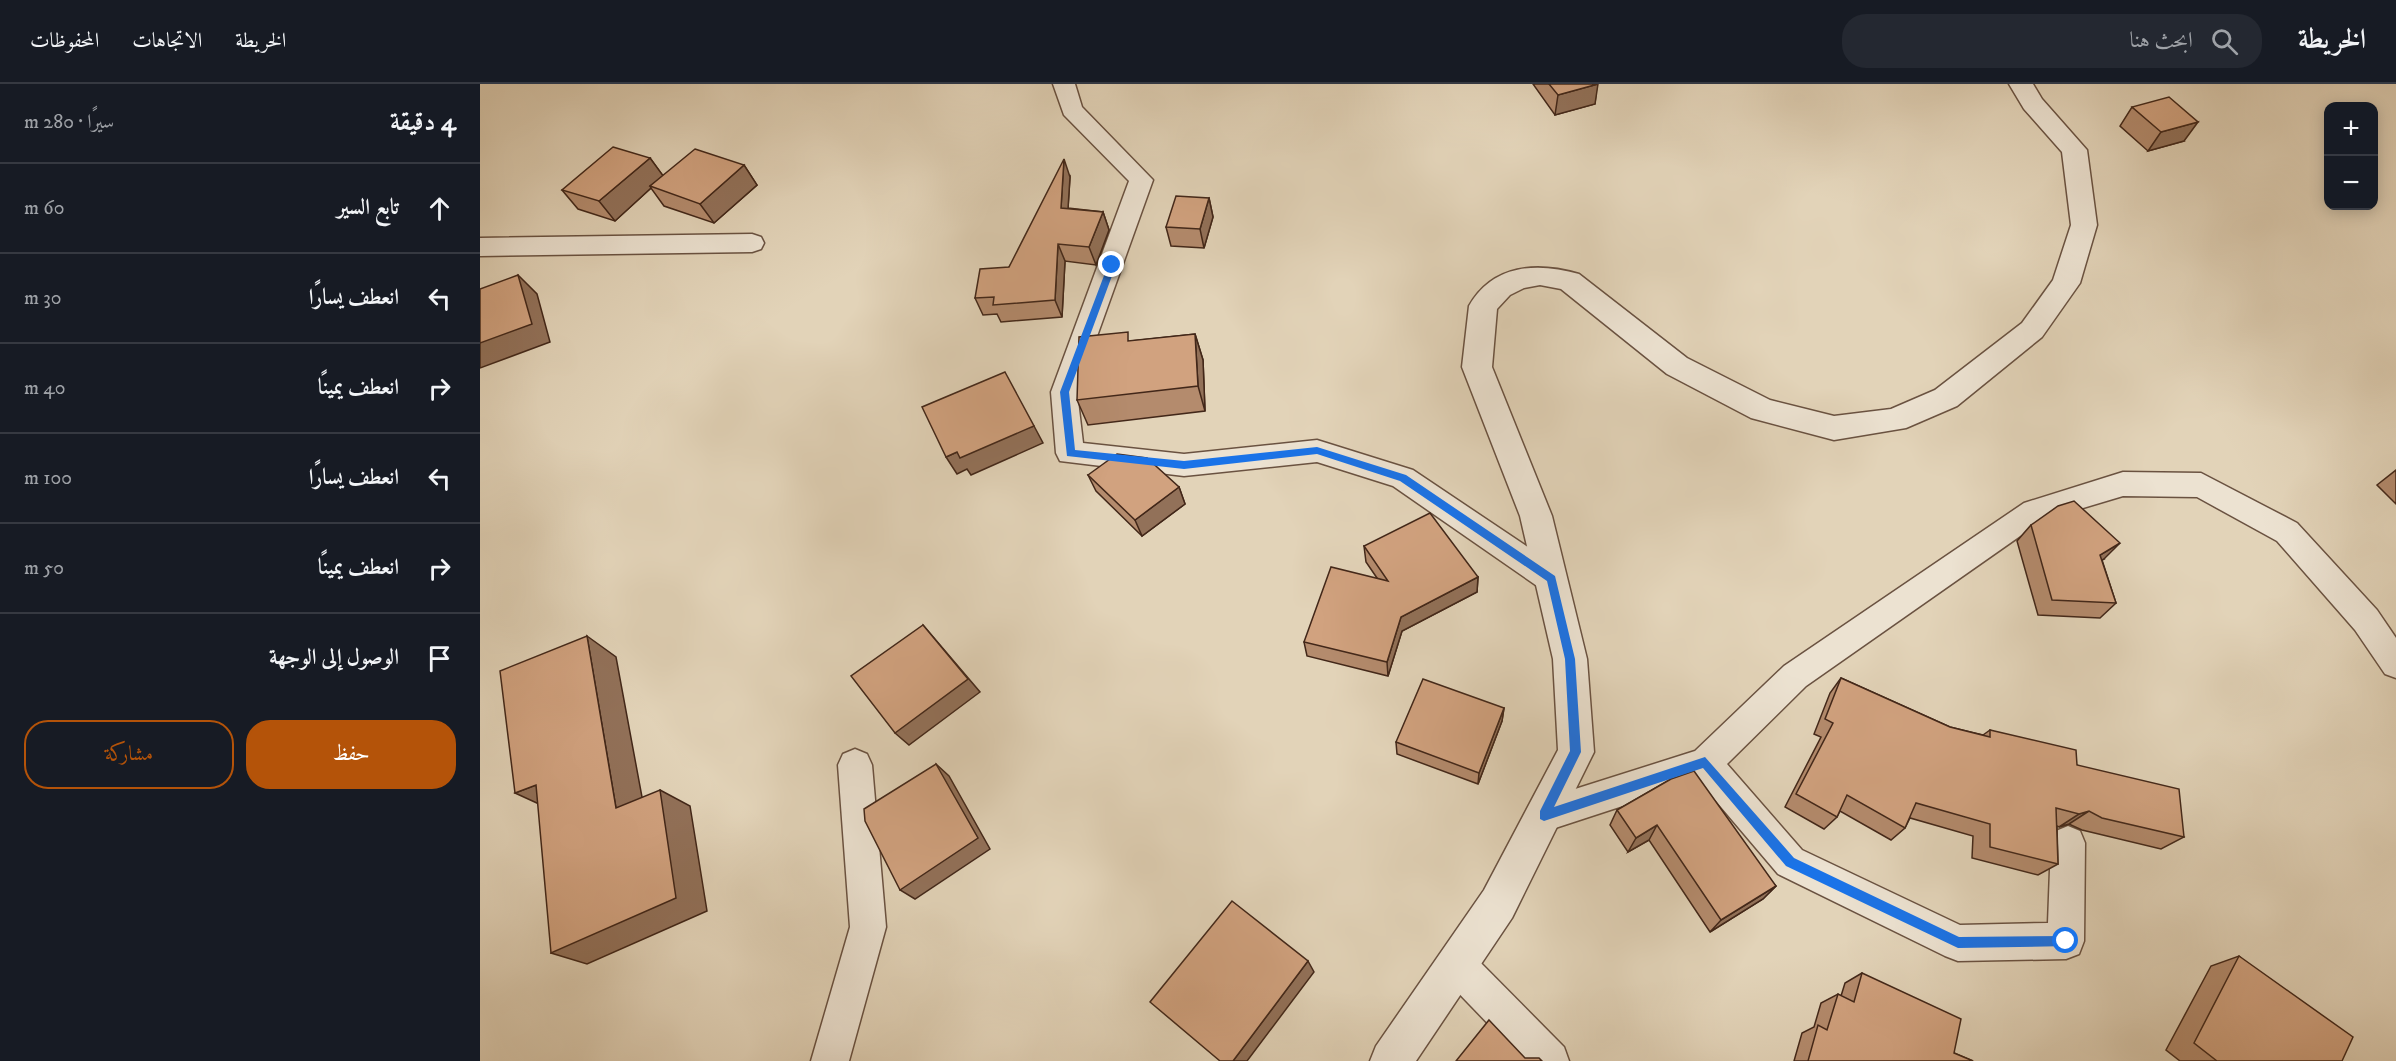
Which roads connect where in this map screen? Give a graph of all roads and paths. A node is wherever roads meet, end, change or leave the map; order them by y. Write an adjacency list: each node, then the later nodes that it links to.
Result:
1 (1064, 84): 5 (street)
2 (2020, 84): 5 (street)
3 (752, 243): 4 (street)
4 (480, 247)
5 (1551, 579): 9 (street)
6 (2396, 664): 7 (street)
7 (1705, 763): 9 (street); 10 (street)
8 (855, 765): 12 (street)
9 (1544, 815): 11 (street)
10 (2068, 843)
11 (1457, 965): 13 (street); 14 (street)
12 (830, 1061)
13 (1391, 1061)
14 (1550, 1061)

